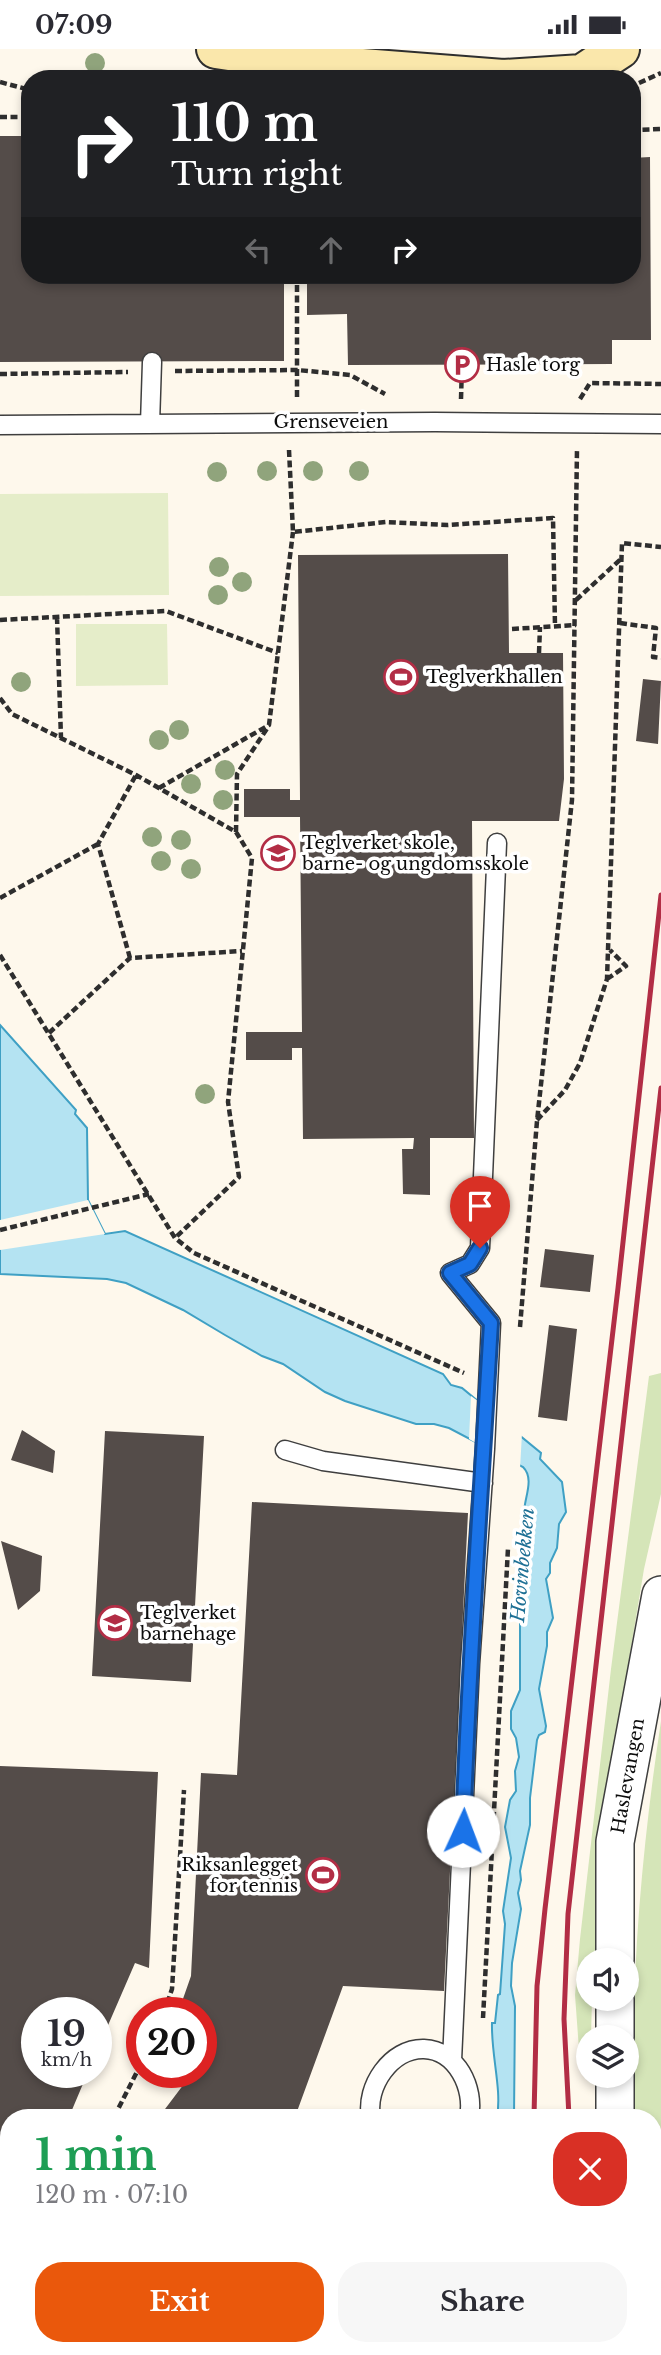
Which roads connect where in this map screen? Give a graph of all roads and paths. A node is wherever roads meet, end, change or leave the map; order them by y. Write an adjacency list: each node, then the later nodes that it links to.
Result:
1 (216, 49): 4 (main road)
2 (446, 49): 4 (main road)
3 (620, 49): 6 (main road)
4 (356, 68): 5 (main road)
5 (383, 70)
6 (588, 70)
7 (661, 73): 9 (path)
8 (0, 82): 10 (path)
9 (641, 83)
10 (21, 88)
11 (0, 117): 12 (path)
12 (21, 117)
13 (661, 129): 14 (path)
14 (641, 130)
15 (297, 284): 17 (path)
16 (152, 362): 22 (lane)
17 (297, 370): 18 (path); 20 (path)
18 (350, 375)
19 (661, 384): 21 (path)
20 (297, 423): 21 (lane, Grenseveien); 22 (lane, Grenseveien)
21 (565, 423): 23 (lane, Grenseveien)
22 (150, 424): 24 (lane, Grenseveien)
23 (661, 424)
24 (0, 425)
25 (289, 447): 27 (path)
26 (577, 448): 31 (path)
27 (293, 532): 36 (path); 39 (path)
28 (661, 542): 29 (path)
29 (661, 547): 30 (path)
30 (622, 557): 31 (path); 34 (path)
31 (576, 600): 35 (path)
32 (57, 617): 33 (path); 39 (path); 44 (path)
33 (0, 621)
34 (620, 623): 41 (path); 51 (path)
35 (576, 625): 36 (path); 57 (path)
36 (555, 626): 37 (path)
37 (540, 627): 38 (path); 40 (path)
38 (512, 628)
39 (278, 653): 43 (path)
40 (539, 653)
41 (661, 658)
42 (0, 698): 44 (path)
43 (269, 725): 46 (path); 47 (path)
44 (61, 738): 45 (path)
45 (136, 775): 46 (path); 49 (path)
46 (159, 788): 47 (path)
47 (236, 832): 52 (path)
48 (497, 843): 62 (lane)
49 (98, 844): 50 (path); 54 (path)
50 (0, 898)
51 (610, 950): 55 (path); 55 (path)
52 (243, 951): 54 (path); 60 (path)
53 (0, 955): 56 (path)
54 (130, 958): 56 (path)
55 (607, 979): 57 (path)
56 (49, 1033): 58 (path)
57 (537, 1121): 61 (path)
58 (149, 1194): 59 (path); 60 (path)
59 (0, 1230)
60 (175, 1238): 62 (path)
61 (520, 1332)
62 (488, 1379): 64 (lane)
63 (285, 1450): 64 (lane)
64 (482, 1483): 71 (lane)
65 (508, 1534): 70 (path)
66 (661, 1595): 68 (street, Haslevangen)
67 (184, 1790): 69 (path)
68 (615, 1948)
69 (169, 1997)
70 (482, 2025)
71 (452, 2060): 75 (lane); 76 (lane)
72 (129, 2088): 74 (path)
73 (615, 2088): 77 (street)
74 (118, 2109)
75 (370, 2109)
76 (469, 2109)
77 (615, 2109)

